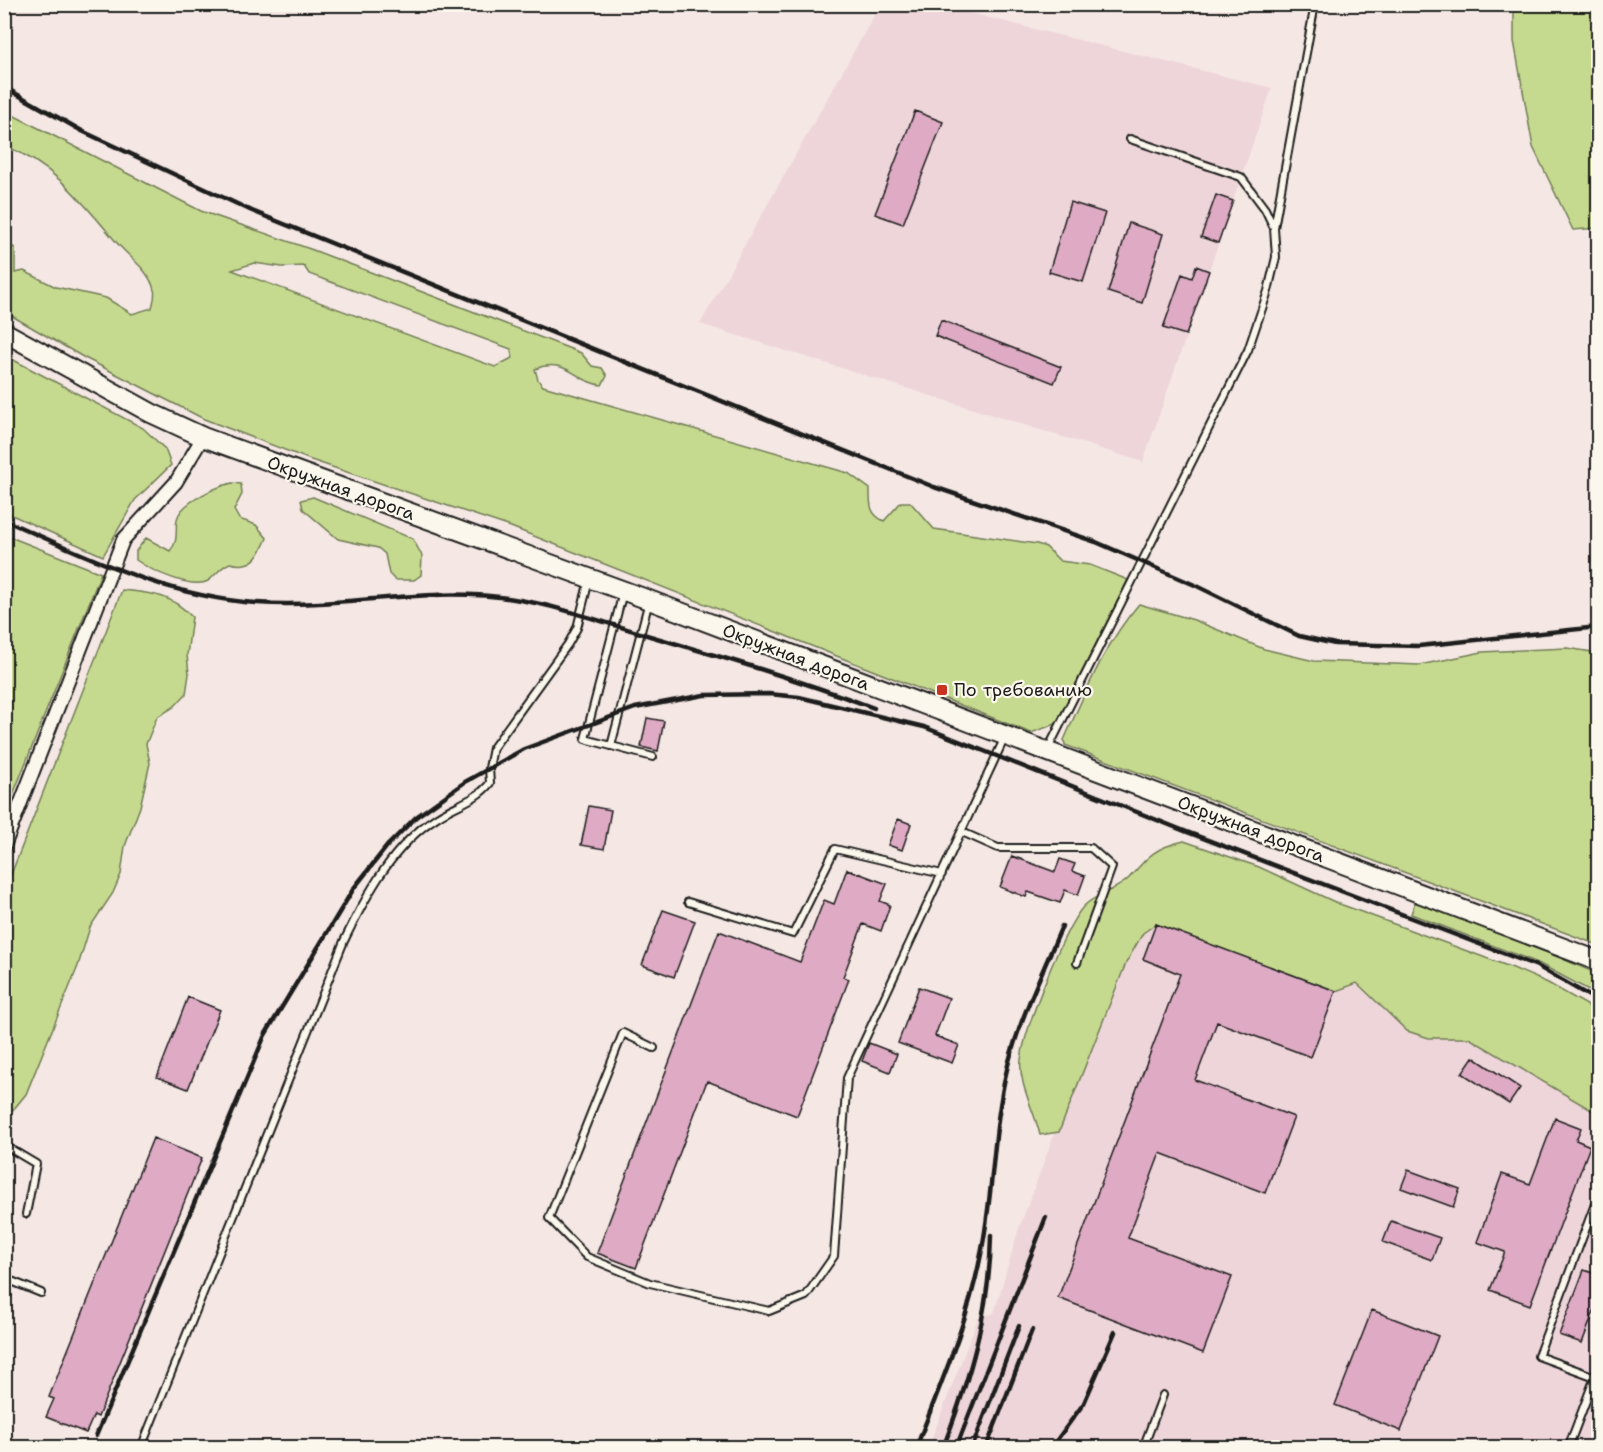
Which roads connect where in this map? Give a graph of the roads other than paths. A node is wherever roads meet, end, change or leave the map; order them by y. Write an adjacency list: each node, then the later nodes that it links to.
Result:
1 (1315, 4): 3 (lane)
2 (1130, 139): 3 (lane)
3 (1274, 228): 11 (lane)
4 (4, 332): 5 (main road, Окружная дорога)
5 (203, 437): 6 (main road, Окружная дорога); 14 (street)
6 (589, 579): 7 (main road, Окружная дорога); 27 (lane)
7 (624, 591): 8 (main road, Окружная дорога); 10 (lane)
8 (649, 600): 9 (main road, Окружная дорога); 10 (lane)
9 (1005, 736): 11 (main road, Окружная дорога); 13 (lane)
10 (611, 746): 12 (lane)
11 (1046, 752): 17 (main road, Окружная дорога)
12 (653, 757)
13 (962, 832): 15 (lane); 18 (lane)
14 (4, 846)
15 (942, 874): 16 (lane); 19 (lane)
16 (688, 903)
17 (1599, 961)
18 (1077, 963)
19 (654, 1048)
20 (4, 1144): 22 (lane)
21 (1599, 1196): 25 (lane)
22 (26, 1214)
23 (4, 1278): 24 (lane)
24 (41, 1293)
25 (1597, 1378): 29 (lane)
26 (1163, 1395): 28 (lane)
27 (141, 1448)
28 (1143, 1448)
29 (1568, 1448)

